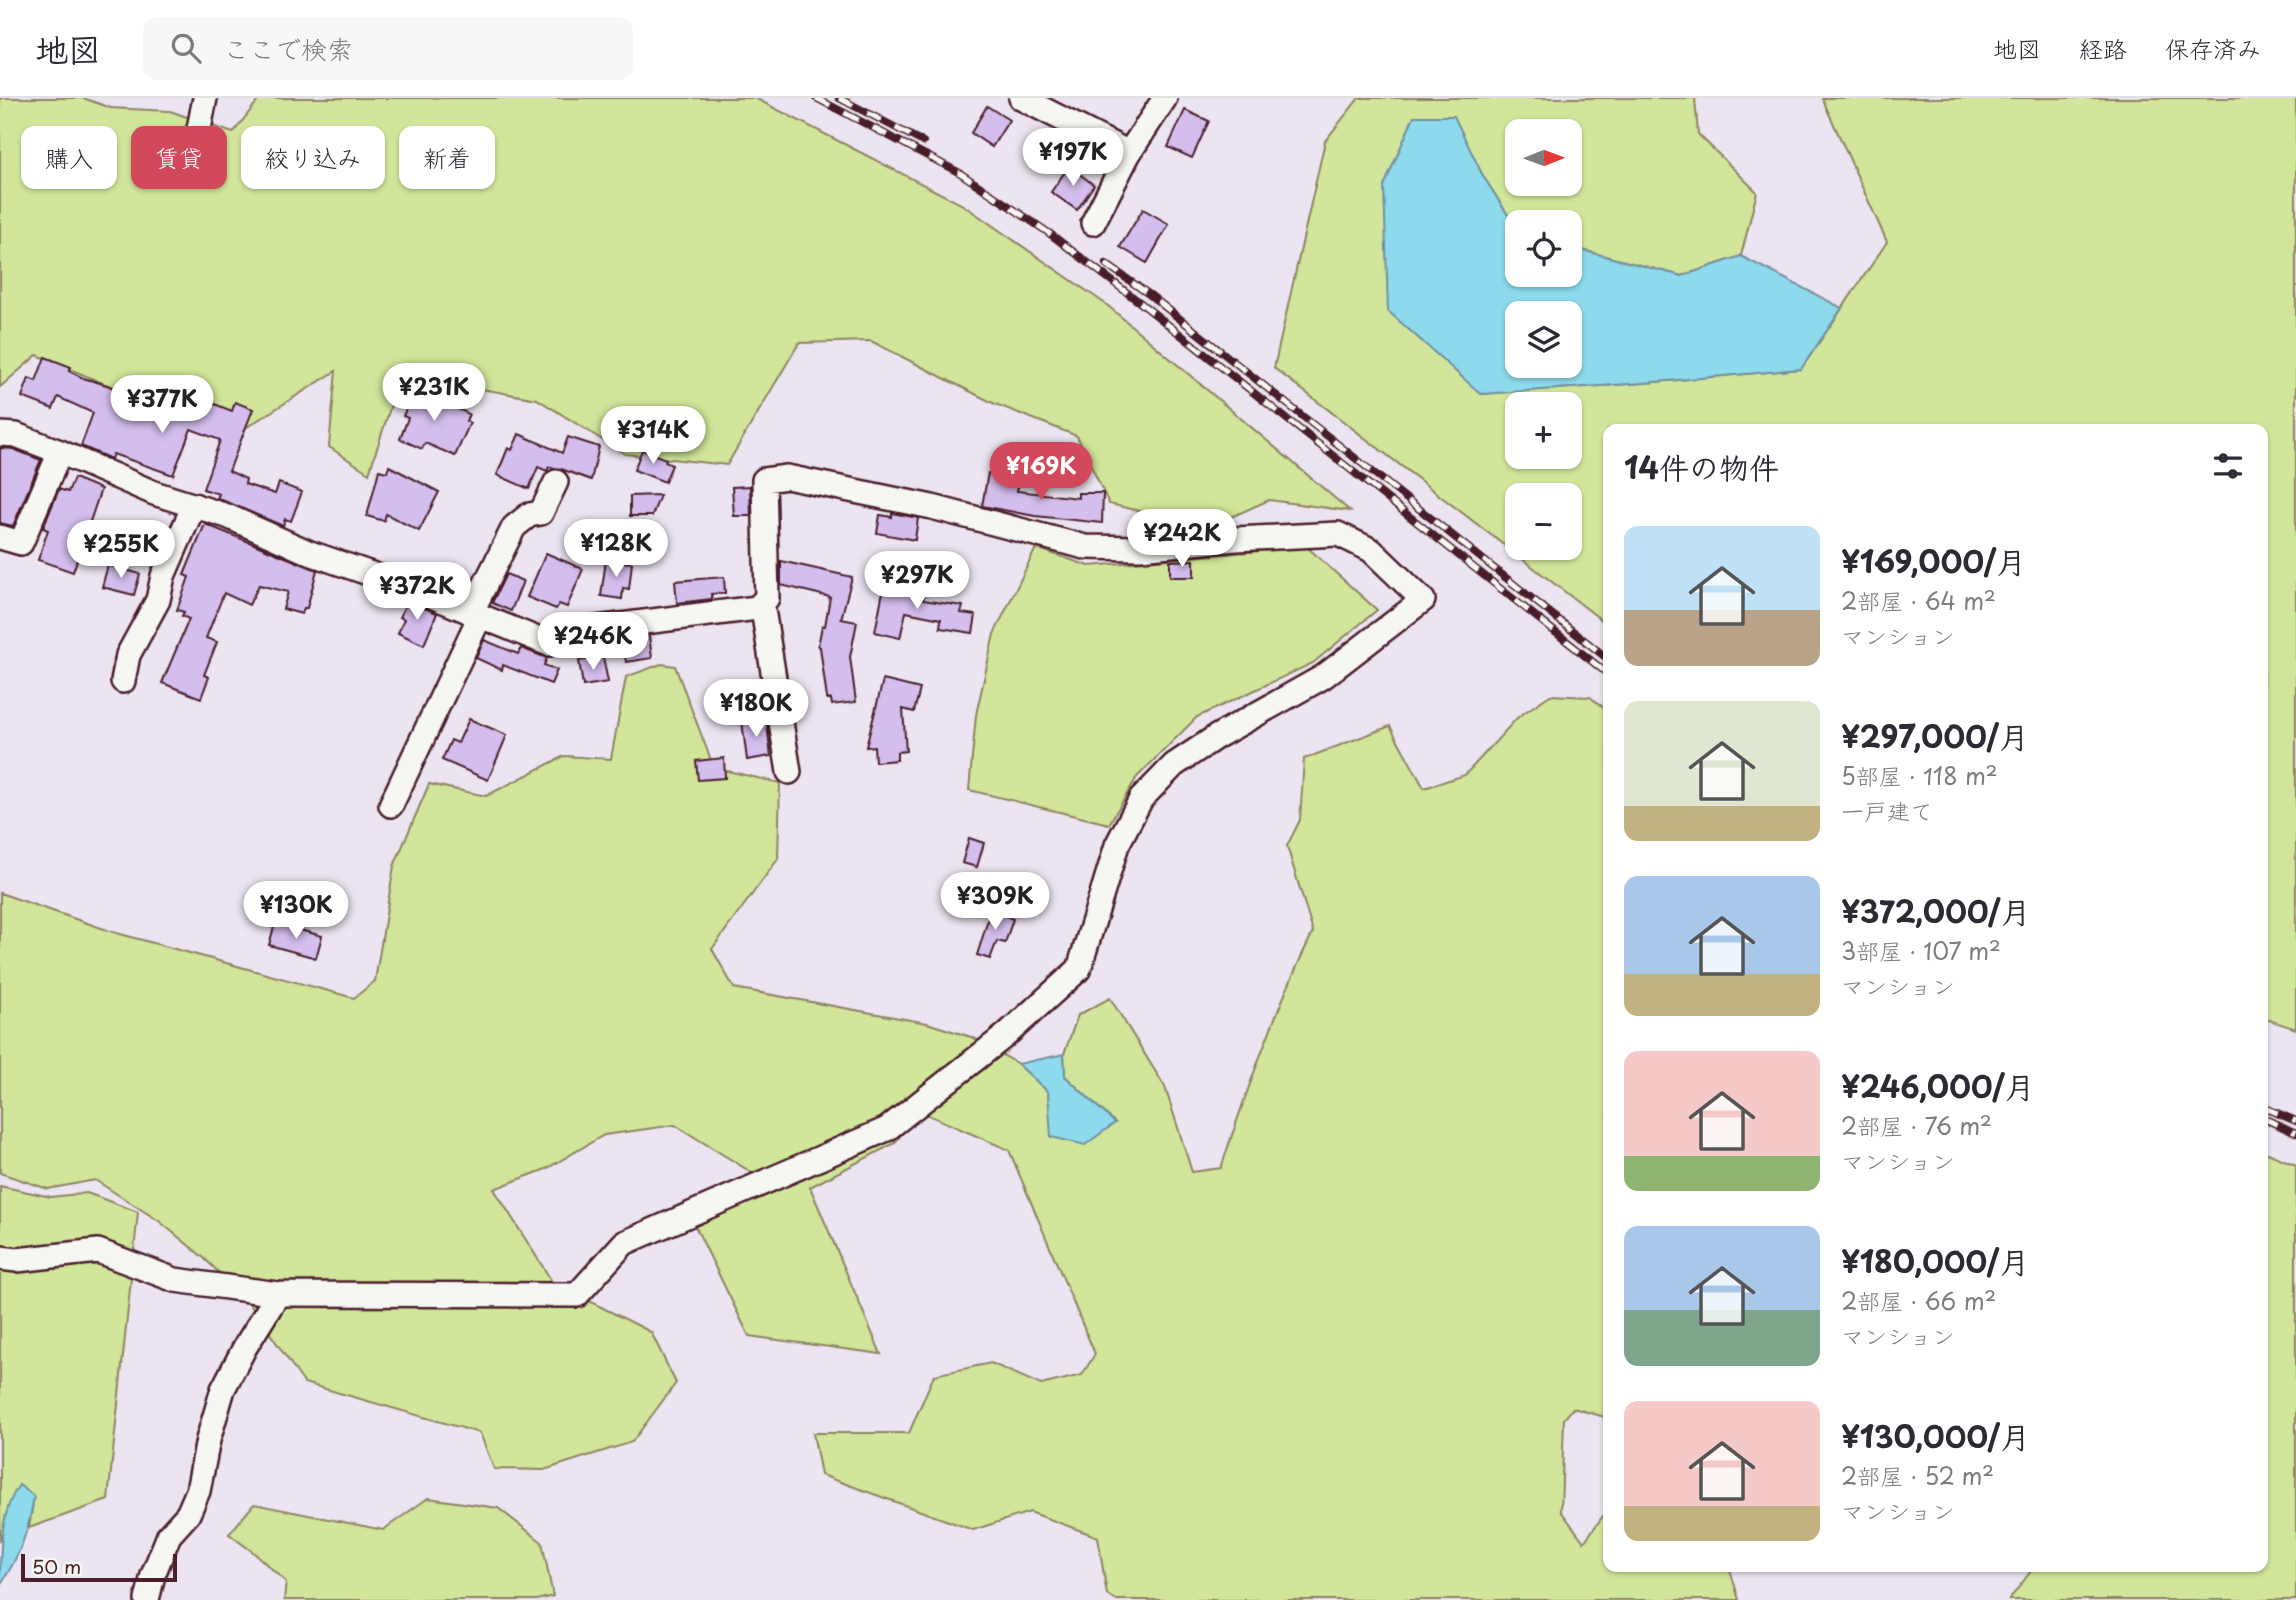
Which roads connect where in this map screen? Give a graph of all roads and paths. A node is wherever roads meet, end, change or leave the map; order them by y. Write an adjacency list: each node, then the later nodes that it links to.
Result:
1 (205, 98): 4 (street)
2 (1021, 98): 5 (street)
3 (1165, 98): 5 (street)
4 (200, 126)
5 (1129, 153): 6 (street)
6 (1093, 223)
7 (0, 434): 8 (street)
8 (60, 452): 10 (street); 11 (street)
9 (556, 482): 13 (street)
10 (194, 505): 13 (street); 14 (street)
11 (0, 537)
12 (762, 603): 13 (street); 15 (street); 18 (street)
13 (476, 614): 16 (street)
14 (123, 681)
15 (789, 772)
16 (391, 805)
17 (0, 1258): 18 (street)
18 (278, 1294): 19 (street)
19 (147, 1600)

